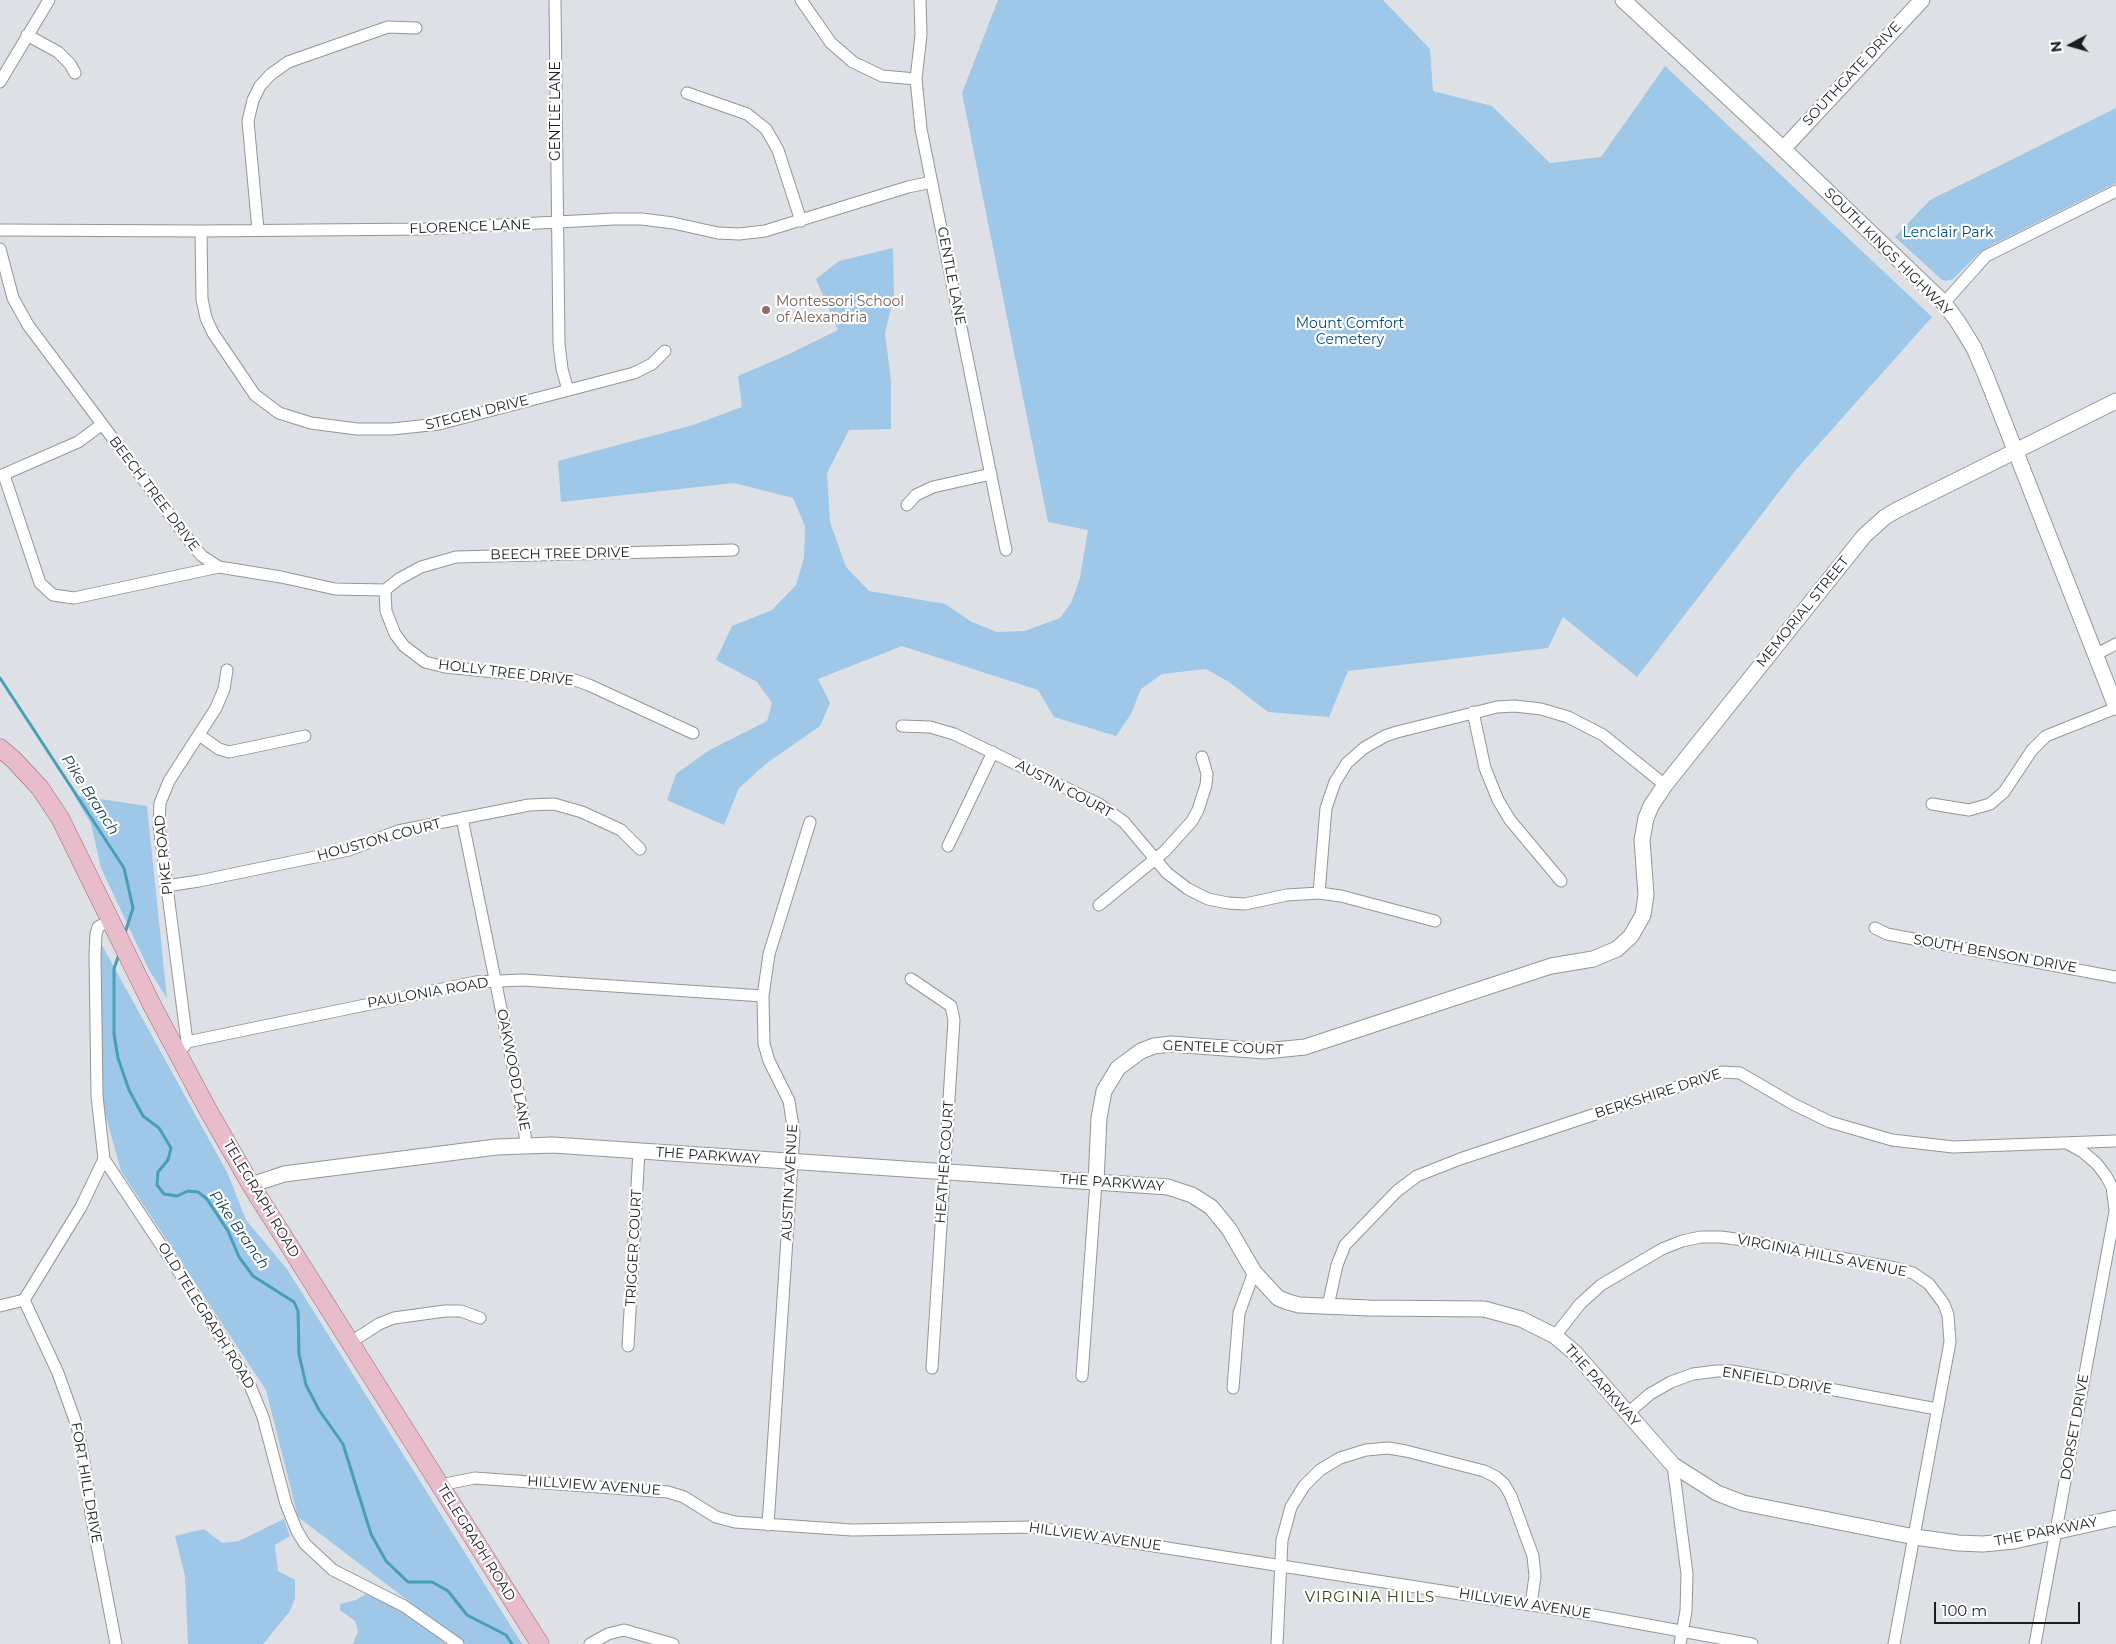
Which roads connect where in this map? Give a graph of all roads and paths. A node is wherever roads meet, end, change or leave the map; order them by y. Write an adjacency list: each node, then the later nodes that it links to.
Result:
1 (49, 0): 8 (street)
2 (555, 0): 17 (street, GENTLE LANE)
3 (801, 0): 10 (street)
4 (920, 0): 10 (street, GENTLE LANE)
5 (1623, 0): 13 (street, SOUTH KINGS HIGHWAY)
6 (1922, 0): 13 (street, SOUTHGATE DRIVE)
7 (416, 28): 19 (street)
8 (27, 35): 9 (street); 11 (street)
9 (75, 74)
10 (916, 79): 14 (street, GENTLE LANE)
11 (0, 82)
12 (687, 93): 16 (street)
13 (1783, 149): 22 (street, SOUTH KINGS HIGHWAY)
14 (932, 182): 16 (street, FLORENCE LANE); 28 (street, GENTLE LANE)
15 (2116, 191): 22 (street)
16 (801, 221): 17 (street, FLORENCE LANE)
17 (557, 223): 19 (street, FLORENCE LANE); 24 (street, GENTLE LANE)
18 (0, 230): 20 (street, FLORENCE LANE)
19 (258, 230): 20 (street, FLORENCE LANE)
20 (201, 232): 24 (street, STEGEN DRIVE)
21 (0, 249): 26 (street, BEECH TREE DRIVE)
22 (1944, 303): 27 (street, SOUTH KINGS HIGHWAY)
23 (665, 351): 24 (street, STEGEN DRIVE)
24 (568, 390)
25 (2116, 401): 27 (street, MEMORIAL STREET)
26 (101, 425): 29 (street); 33 (street, BEECH TREE DRIVE)
27 (2014, 451): 36 (street, SOUTH KINGS HIGHWAY); 47 (street, MEMORIAL STREET)
28 (991, 474): 30 (street); 32 (street, GENTLE LANE)
29 (2, 476): 33 (street)
30 (907, 505)
31 (733, 550): 34 (street, BEECH TREE DRIVE)
32 (1006, 550)
33 (219, 567): 34 (street, BEECH TREE DRIVE)
34 (385, 590): 41 (street, HOLLY TREE DRIVE)
35 (2116, 644): 36 (street)
36 (2095, 655): 38 (street, SOUTH KINGS HIGHWAY)
37 (228, 670): 42 (street, PIKE ROAD)
38 (2116, 708): 48 (street)
39 (1473, 712): 47 (street); 54 (street); 56 (street)
40 (902, 726): 45 (street, AUSTIN COURT)
41 (693, 732)
42 (199, 735): 43 (street); 55 (street, PIKE ROAD)
43 (305, 736)
44 (0, 748): 58 (main road, TELEGRAPH ROAD)
45 (994, 752): 51 (street); 53 (street, AUSTIN COURT)
46 (1202, 757): 53 (street)
47 (1665, 785): 61 (street, MEMORIAL STREET)
48 (1932, 804)
49 (462, 818): 52 (street, HOUSTON COURT); 55 (street, HOUSTON COURT); 64 (street, OAKWOOD LANE)
50 (810, 822): 65 (street, AUSTIN AVENUE)
51 (948, 846)
52 (640, 849)
53 (1155, 859): 56 (street, AUSTIN COURT); 57 (street)
54 (1560, 881)
55 (166, 886): 66 (street, PIKE ROAD)
56 (1319, 894): 59 (street, AUSTIN COURT)
57 (1098, 905)
58 (111, 920): 66 (main road, TELEGRAPH ROAD); 71 (street, OLD TELEGRAPH ROAD)
59 (1436, 921)
60 (1875, 928): 62 (street, SOUTH BENSON DRIVE)
61 (1629, 939): 74 (street, GENTELE COURT)
62 (2116, 976)
63 (911, 979): 73 (street, HEATHER COURT)
64 (496, 981): 65 (street, PAULONIA ROAD); 66 (street, PAULONIA ROAD); 69 (street, OAKWOOD LANE)
65 (763, 996): 72 (street, AUSTIN AVENUE)
66 (183, 1048): 75 (main road, TELEGRAPH ROAD)
67 (2116, 1141): 68 (street, BERKSHIRE DRIVE)
68 (2066, 1143): 76 (street, DORSET DRIVE); 80 (street, BERKSHIRE DRIVE)
69 (526, 1146): 70 (street, THE PARKWAY); 75 (street, THE PARKWAY)
70 (640, 1151): 72 (street, THE PARKWAY); 84 (street, TRIGGER COURT)
71 (104, 1158): 78 (street); 100 (street, OLD TELEGRAPH ROAD)
72 (792, 1161): 73 (street, THE PARKWAY); 93 (street, AUSTIN AVENUE)
73 (945, 1172): 74 (street, THE PARKWAY); 85 (street, HEATHER COURT)
74 (1096, 1182): 77 (street, THE PARKWAY); 86 (street, GENTELE COURT)
75 (251, 1185): 83 (main road, TELEGRAPH ROAD)
76 (2116, 1208): 94 (street, DORSET DRIVE)
77 (1254, 1272): 80 (street, THE PARKWAY); 87 (street)
78 (24, 1300): 79 (street); 99 (street, FORT HILL DRIVE)
79 (0, 1306)
80 (1328, 1306): 82 (street, THE PARKWAY)
81 (480, 1318): 83 (street)
82 (1555, 1336): 88 (street, VIRGINIA HILLS AVENUE); 89 (street, THE PARKWAY)
83 (351, 1342): 91 (main road, TELEGRAPH ROAD)
84 (628, 1346)
85 (932, 1368)
86 (1082, 1376)
87 (1233, 1388)
88 (1937, 1408): 89 (street, ENFIELD DRIVE); 95 (street, VIRGINIA HILLS AVENUE)
89 (1628, 1413): 90 (street, THE PARKWAY)
90 (1673, 1465): 95 (street, THE PARKWAY); 98 (street)
91 (440, 1485): 93 (street, HILLVIEW AVENUE); 101 (main road, TELEGRAPH ROAD)
92 (2116, 1518): 94 (street, THE PARKWAY)
93 (768, 1525): 96 (street, HILLVIEW AVENUE)
94 (2056, 1532): 95 (street, THE PARKWAY); 108 (street, DORSET DRIVE)
95 (1915, 1537): 107 (street, VIRGINIA HILLS AVENUE)
96 (1281, 1566): 97 (street, HILLVIEW AVENUE); 97 (street); 104 (street)
97 (1531, 1605): 98 (street, HILLVIEW AVENUE)
98 (1682, 1631): 105 (street); 106 (street, HILLVIEW AVENUE)
99 (116, 1644)
100 (458, 1644)
101 (540, 1644)
102 (590, 1644): 103 (street)
103 (672, 1644)
104 (1277, 1644)
105 (1680, 1644)
106 (1752, 1644)
107 (1894, 1644)
108 (2035, 1644)

